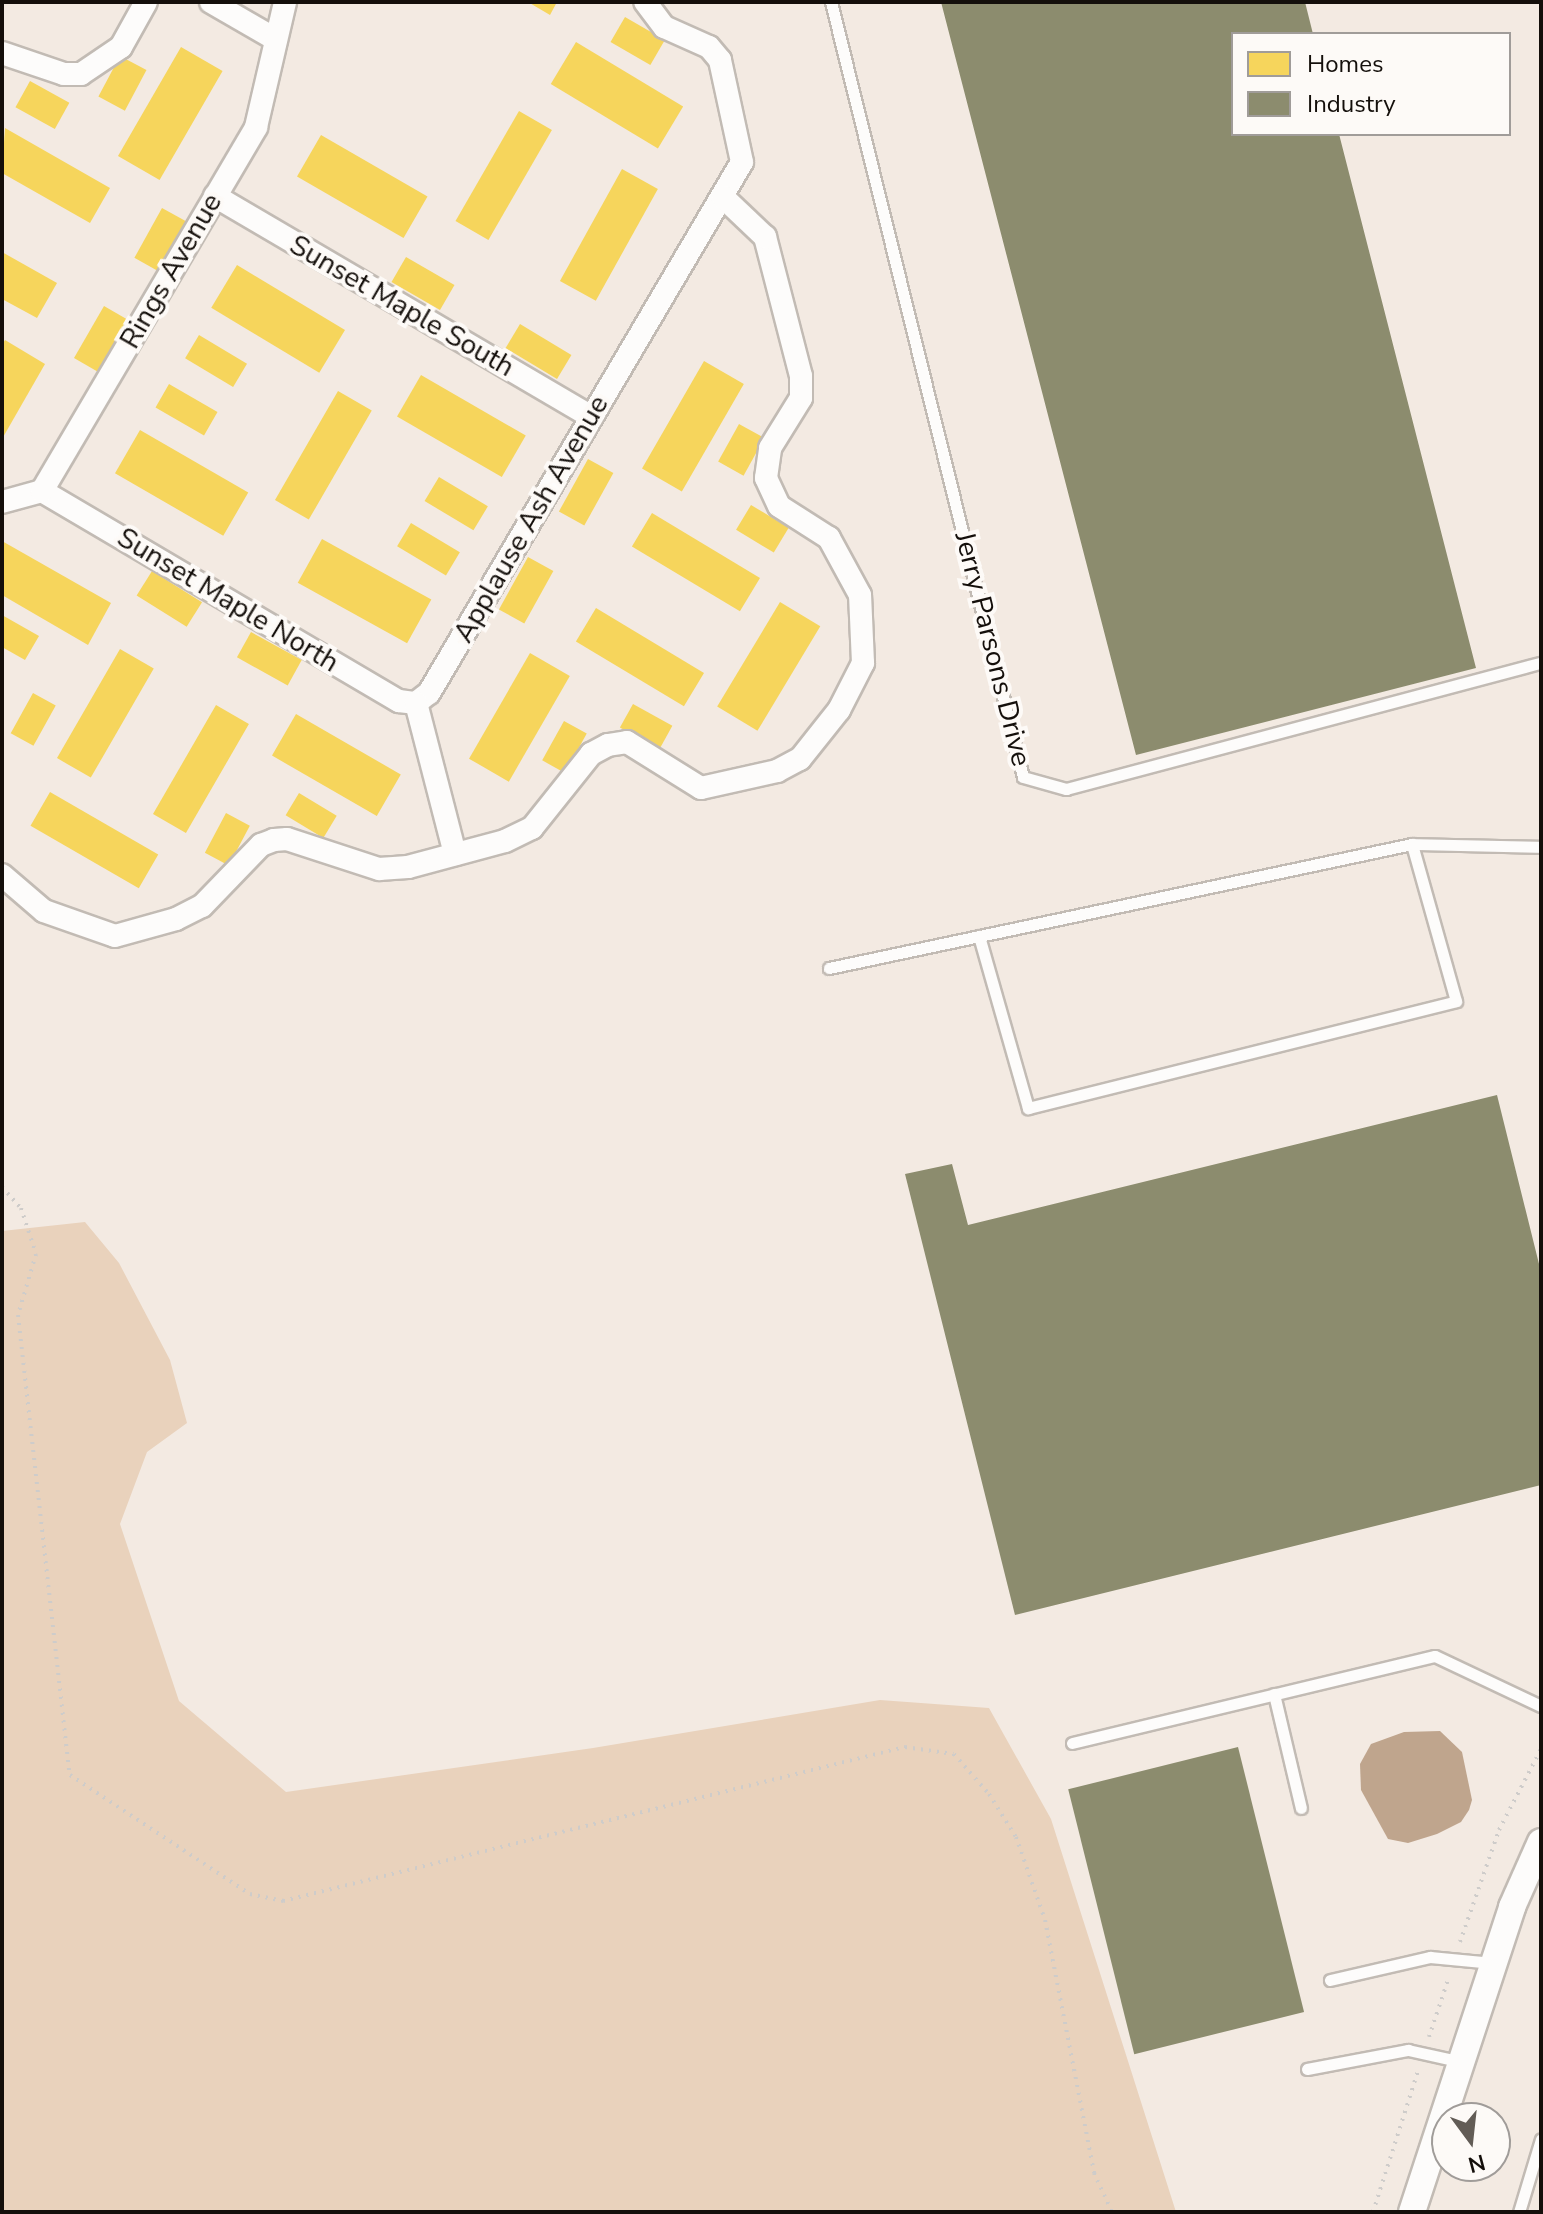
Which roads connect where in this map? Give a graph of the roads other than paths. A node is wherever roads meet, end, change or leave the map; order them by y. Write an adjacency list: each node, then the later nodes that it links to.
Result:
1 (146, 2): 7 (street)
2 (211, 2): 6 (street)
3 (285, 2): 6 (street, Rings Avenue)
4 (645, 2): 9 (street, Applause Ash Avenue)
5 (831, 2): 13 (lane, Jerry Parsons Drive)
6 (275, 39): 8 (street, Rings Avenue)
7 (2, 53)
8 (215, 196): 10 (street, Sunset Maple South); 11 (street, Rings Avenue)
9 (723, 197): 10 (street, Applause Ash Avenue); 17 (street)
10 (590, 416): 14 (street, Applause Ash Avenue)
11 (42, 491): 12 (street); 14 (street, Sunset Maple North)
12 (2, 502)
13 (1541, 663)
14 (416, 703): 17 (street)
15 (1412, 844): 16 (lane); 19 (lane); 19 (lane)
16 (1541, 847)
17 (455, 854): 18 (street)
18 (2, 875)
19 (979, 936): 20 (lane)
20 (829, 968)
21 (1274, 1694): 22 (lane); 23 (lane); 24 (lane)
22 (1541, 1706)
23 (1072, 1743)
24 (1301, 1808)
25 (1541, 1842): 26 (street)
26 (1494, 1963): 27 (lane); 28 (street)
27 (1330, 1980)
28 (1462, 2063): 29 (lane); 31 (street)
29 (1307, 2069)
30 (1541, 2139): 32 (lane)
31 (1416, 2210)
32 (1519, 2212)

